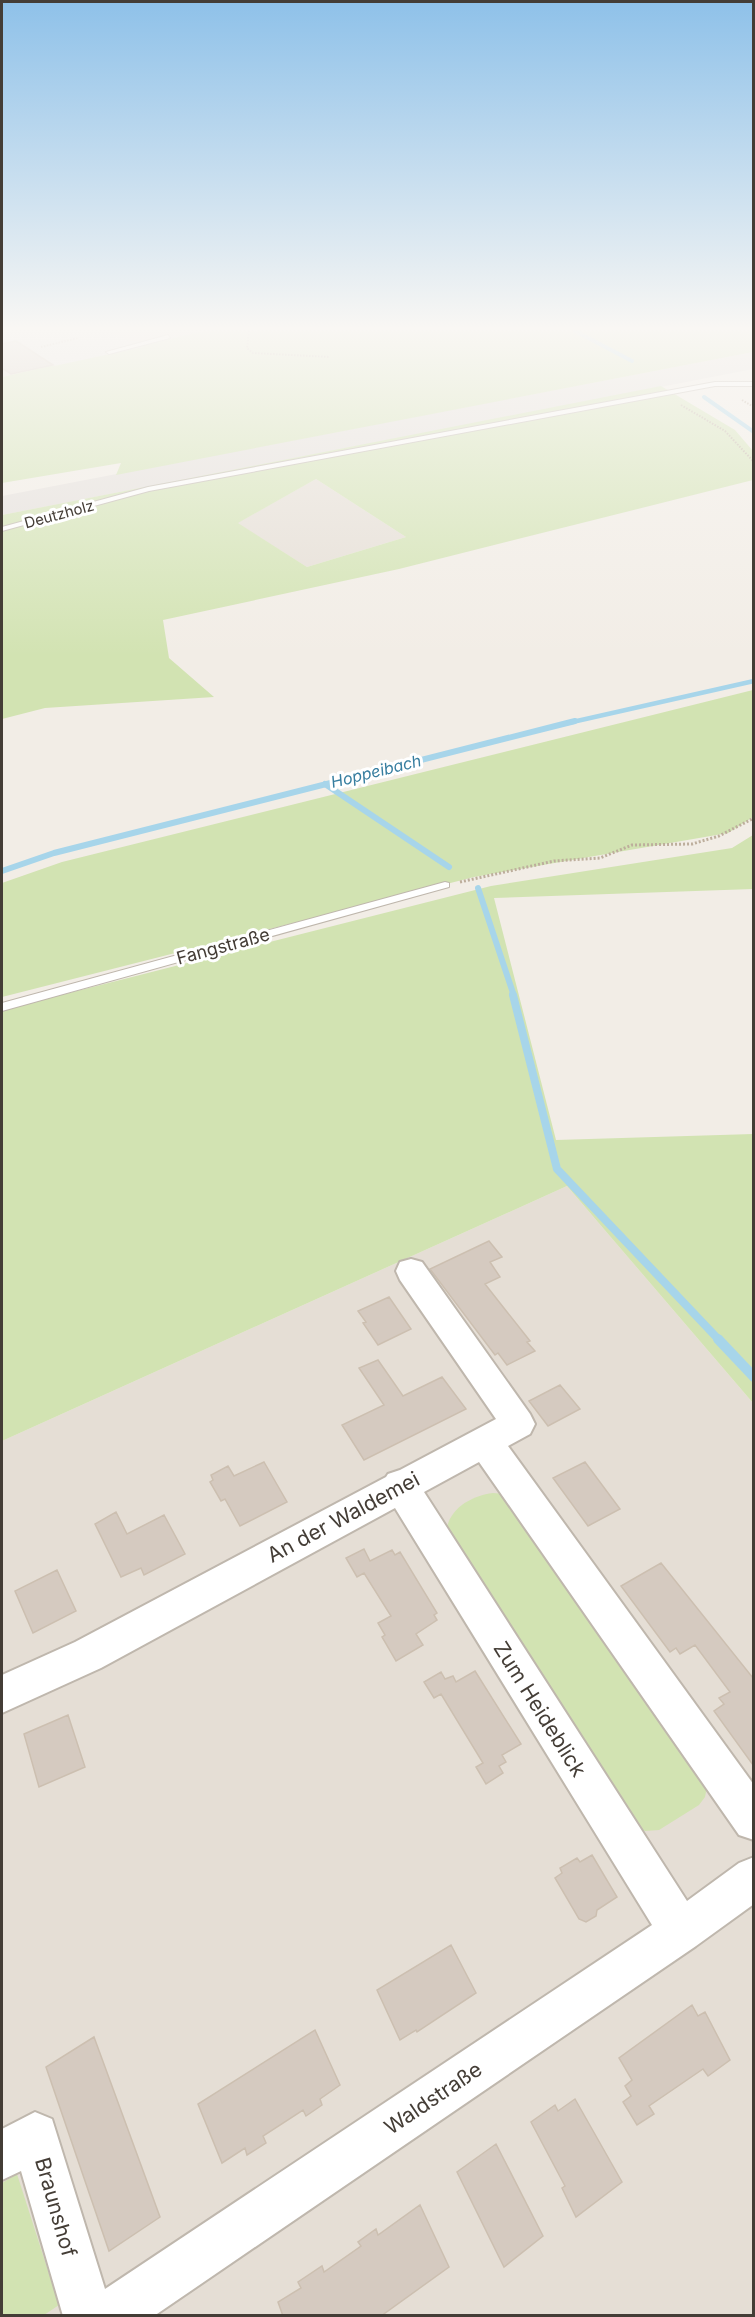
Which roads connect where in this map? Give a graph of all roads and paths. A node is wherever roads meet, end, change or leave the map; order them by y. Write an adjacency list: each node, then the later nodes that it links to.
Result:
1 (418, 439): 4 (lane, Deutzholz)
2 (733, 439): 3 (path)
3 (753, 462)
4 (2, 529)
5 (753, 818): 6 (path)
6 (445, 885): 7 (lane, Fangstraße)
7 (2, 1007)
8 (411, 1271): 9 (street, An der Waldemei)
9 (485, 1442): 10 (street, An der Waldemei); 12 (street)
10 (400, 1485): 11 (street, An der Waldemei); 14 (street, Zum Heideblick)
11 (2, 1694)
12 (753, 1820)
13 (753, 1878): 14 (street, Waldstraße)
14 (681, 1931): 17 (street, Waldstraße)
15 (2, 2156): 16 (street, Braunshof)
16 (88, 2316)
17 (109, 2316)

